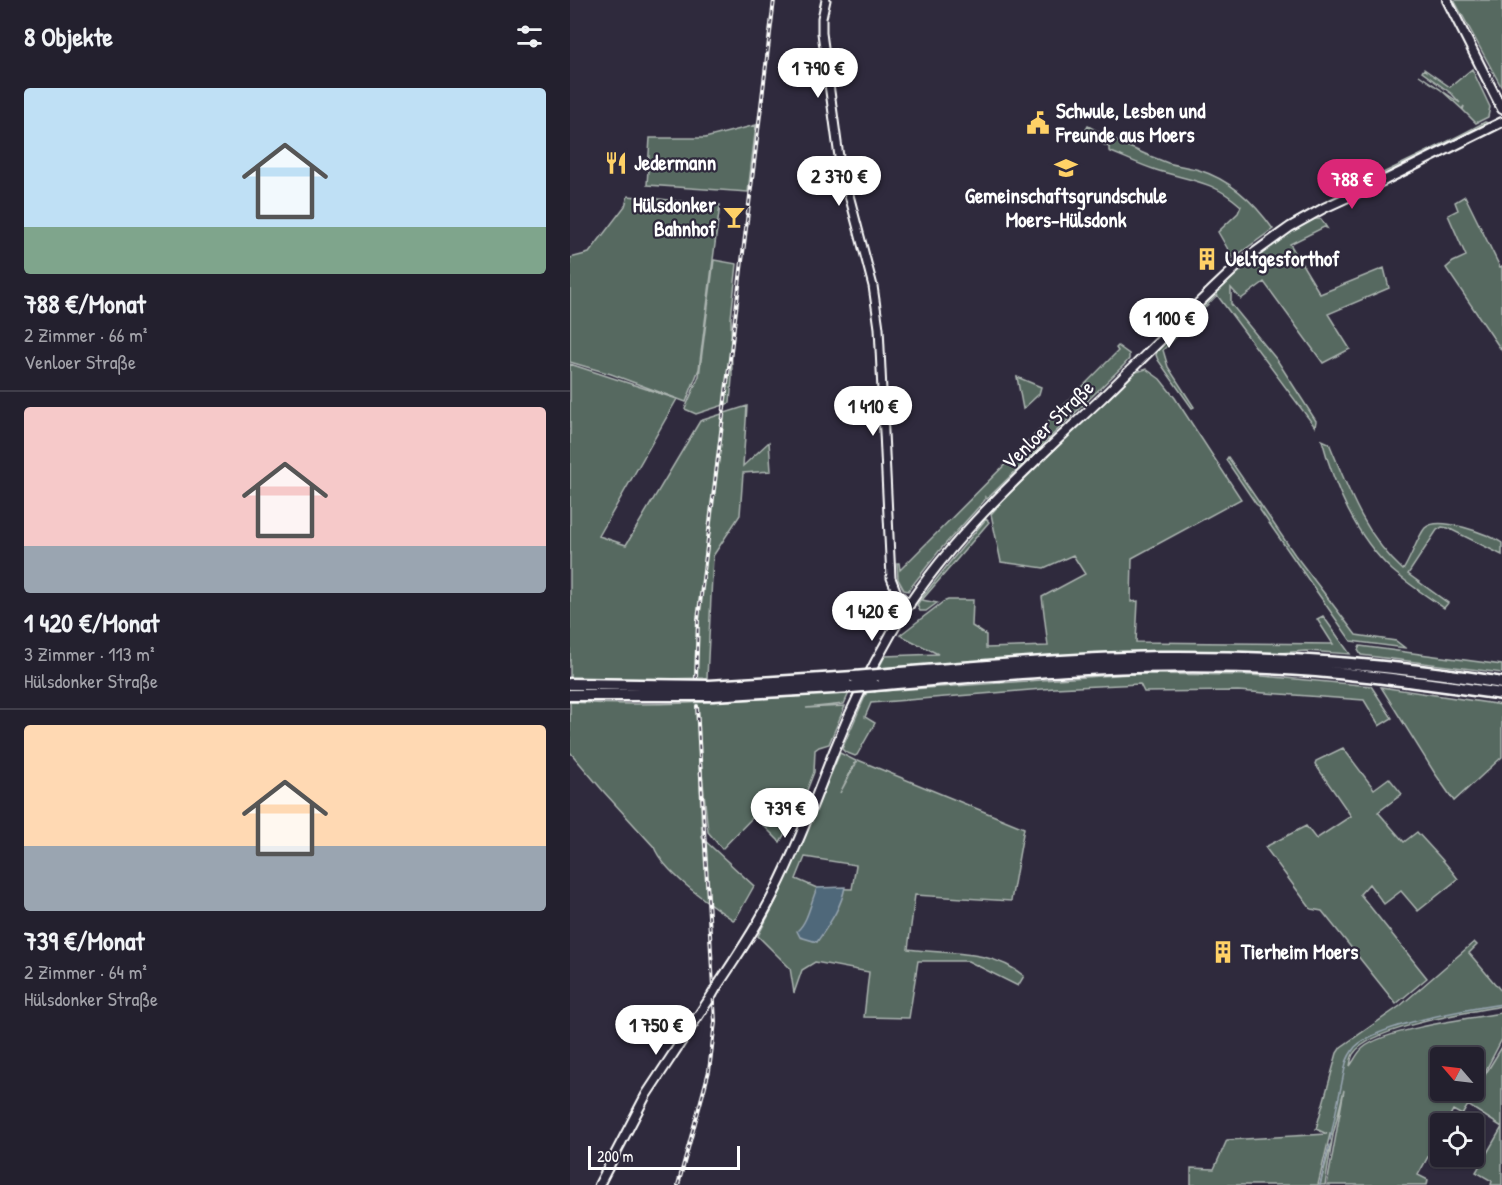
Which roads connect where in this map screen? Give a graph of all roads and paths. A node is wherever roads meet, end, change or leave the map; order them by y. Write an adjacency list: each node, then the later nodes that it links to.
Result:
1 (826, 0): 6 (street)
2 (1447, 0): 3 (main road)
3 (1500, 107): 5 (main road)
4 (1502, 122): 5 (main road, Venloer Straße)
5 (1492, 127): 6 (main road, Venloer Straße)
6 (910, 605): 13 (main road, Venloer Straße)
7 (876, 680): 8 (highway, bridge); 9 (highway); 12 (highway)
8 (852, 682): 10 (highway); 11 (highway)
9 (1502, 683)
10 (570, 684)
11 (570, 695)
12 (1502, 696)
13 (599, 1185)

